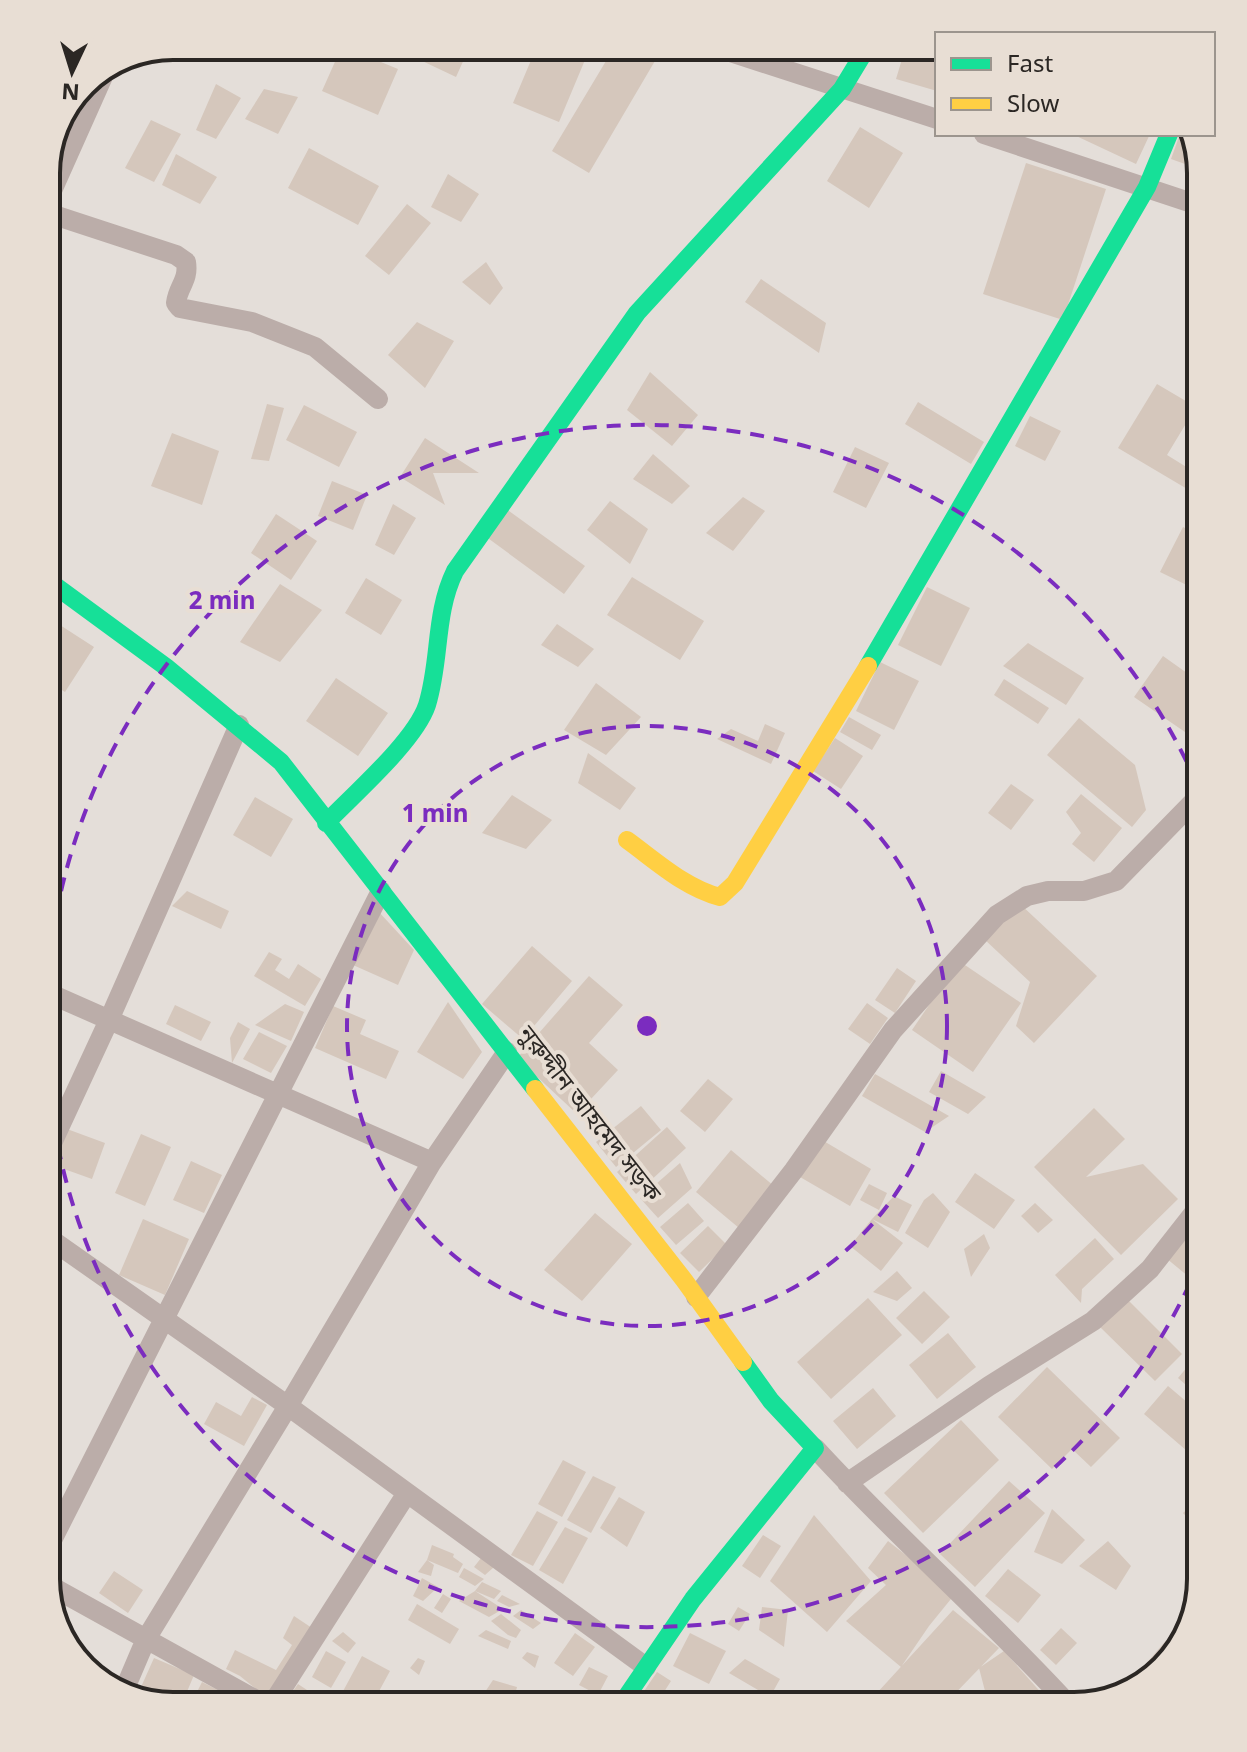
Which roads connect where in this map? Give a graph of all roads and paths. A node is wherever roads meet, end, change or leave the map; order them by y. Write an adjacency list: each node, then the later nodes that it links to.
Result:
1 (754, 60): 3 (street)
2 (860, 60): 3 (street)
3 (842, 89): 5 (street); 16 (street)
4 (87, 112): 8 (street)
5 (935, 118)
6 (990, 136): 9 (street)
7 (1168, 136): 9 (street)
8 (60, 173)
9 (1147, 187): 10 (street); 17 (street)
10 (1187, 201)
11 (60, 217): 12 (street)
12 (378, 399)
13 (60, 589): 14 (street, নুরুদ্দীন আহমেদ সড়ক)
14 (239, 725): 16 (street, নুরুদ্দীন আহমেদ সড়ক); 20 (street)
15 (1187, 808): 27 (street)
16 (326, 823): 18 (street, নুরুদ্দীন আহমেদ সড়ক)
17 (627, 840)
18 (381, 891): 21 (street, নুরুদ্দীন আহমেদ সড়ক); 22 (street)
19 (60, 998): 20 (street)
20 (109, 1020): 22 (street); 23 (street)
21 (507, 1052): 24 (street); 27 (street, নুরুদ্দীন আহমেদ সড়ক)
22 (278, 1094): 24 (street); 28 (street)
23 (60, 1126)
24 (432, 1162): 29 (street)
25 (1187, 1222): 31 (street)
26 (60, 1246): 28 (street)
27 (696, 1297): 30 (street, নুরুদ্দীন আহমেদ সড়ক)
28 (164, 1319): 29 (street); 33 (street)
29 (288, 1406): 32 (street); 35 (street)
30 (815, 1448): 31 (street, নুরুদ্দীন আহমেদ সড়ক); 36 (street)
31 (847, 1483): 41 (street, নুরুদ্দীন আহমেদ সড়ক)
32 (407, 1493): 36 (street); 39 (street)
33 (60, 1524)
34 (61, 1592): 35 (street)
35 (146, 1639): 37 (street); 38 (street)
36 (646, 1667): 40 (street)
37 (128, 1682)
38 (243, 1692)
39 (278, 1692)
40 (629, 1692)
41 (1057, 1692)

